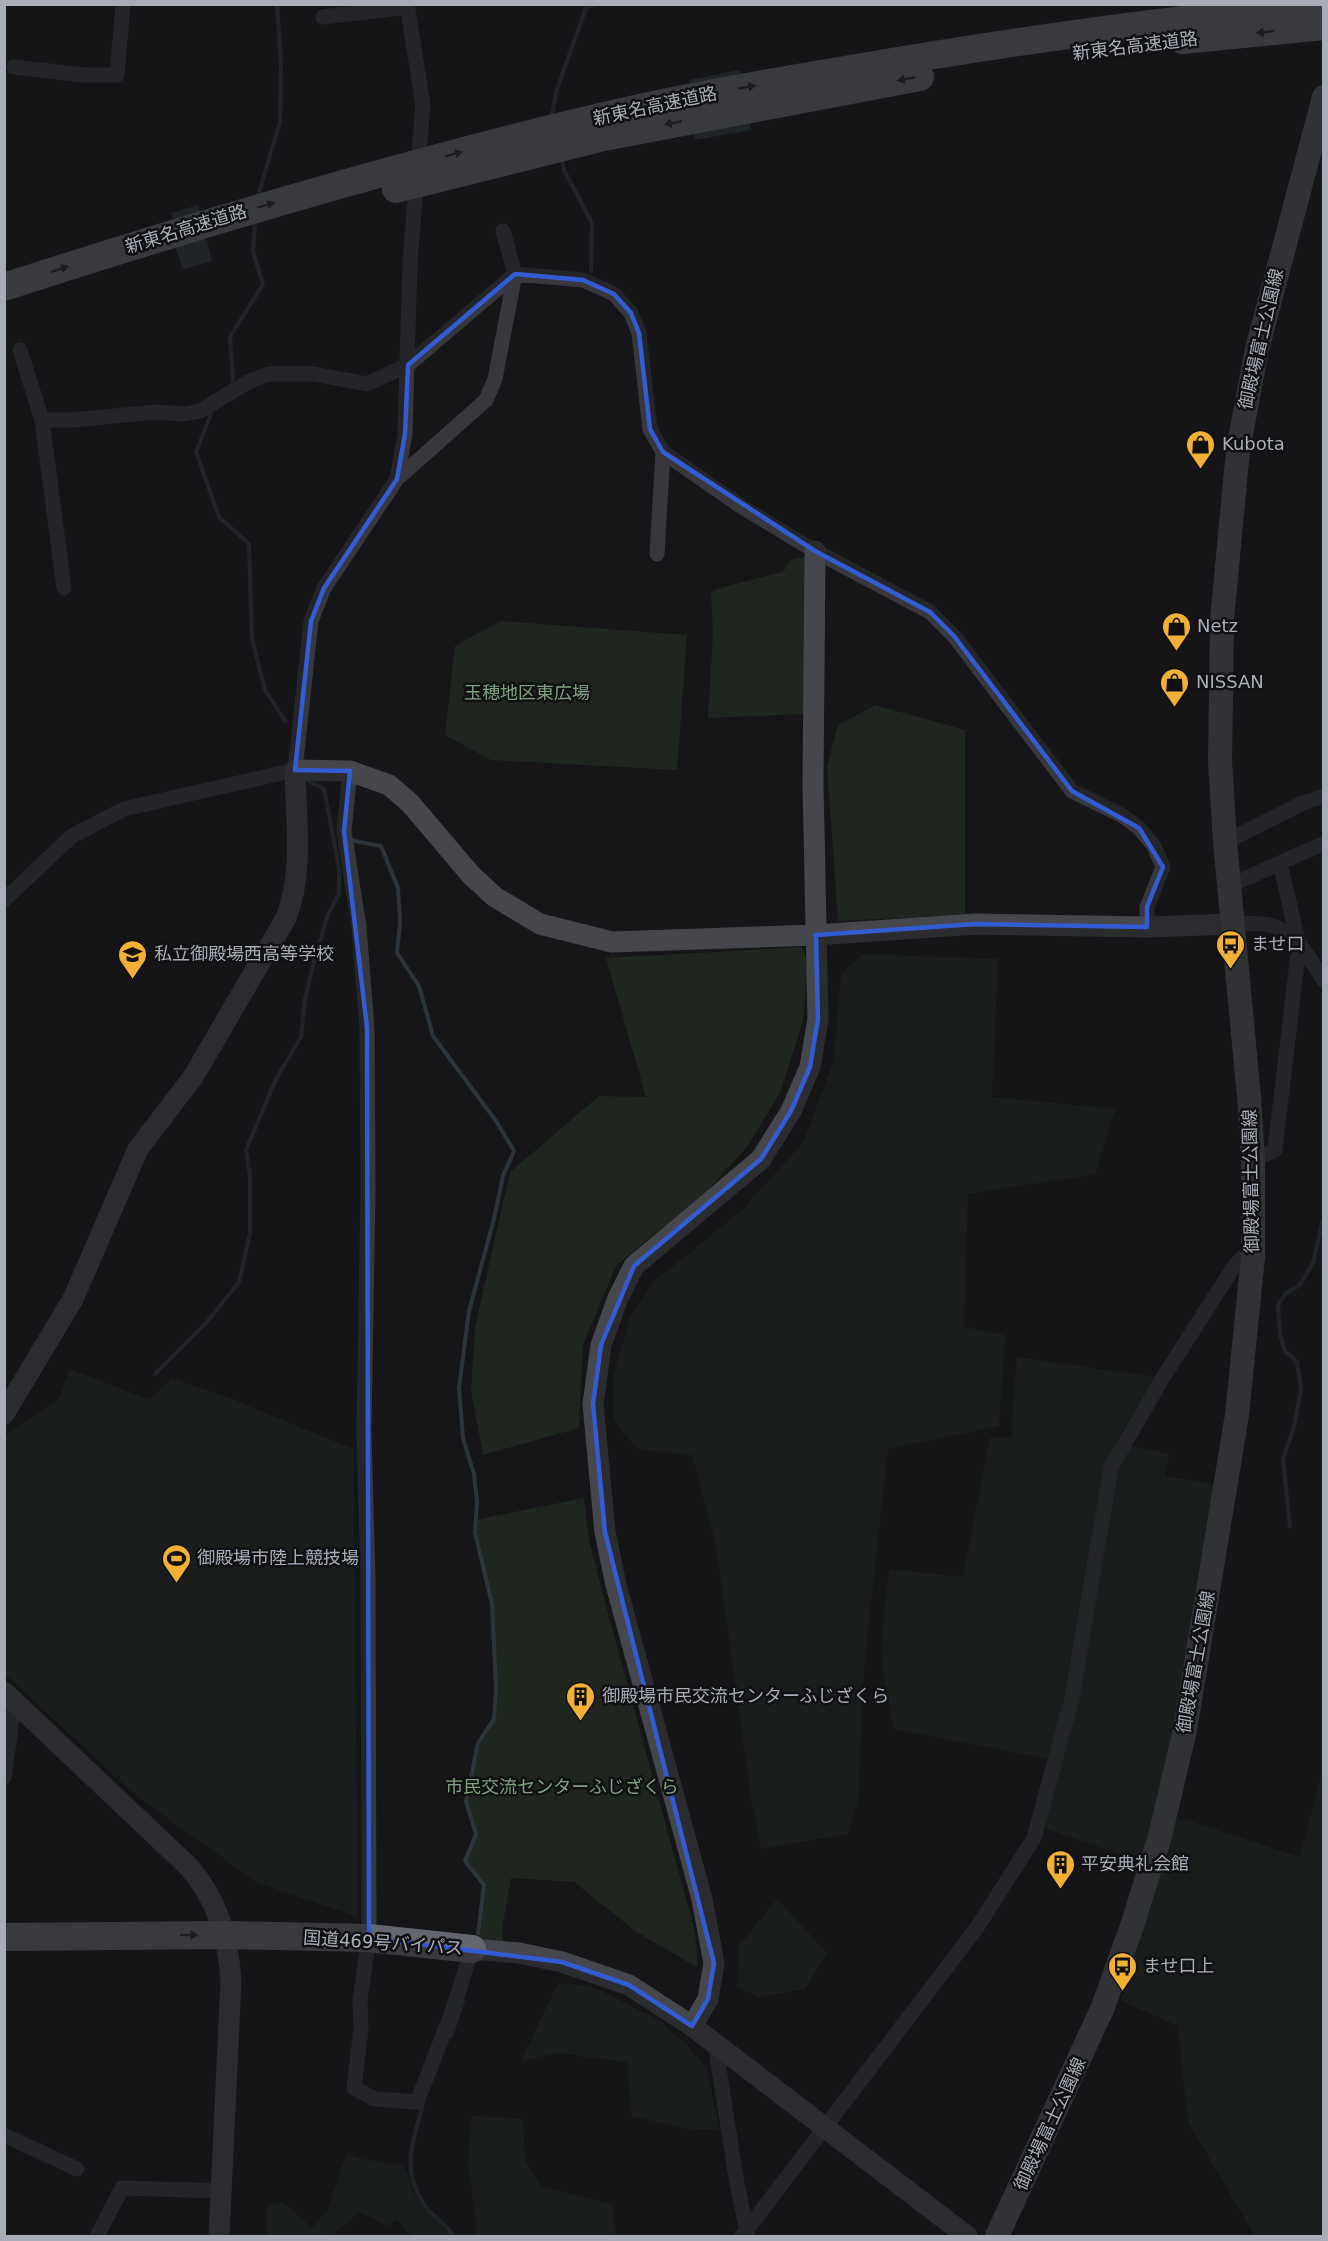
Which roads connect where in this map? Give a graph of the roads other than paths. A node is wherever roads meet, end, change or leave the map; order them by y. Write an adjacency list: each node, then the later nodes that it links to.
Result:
1 (123, 4): 6 (street)
2 (407, 5): 4 (street); 13 (street)
3 (1323, 5): 10 (highway, 新東名高速道路, one-way to 3, bridge)
4 (323, 17)
5 (1323, 26): 11 (highway, 新東名高速道路, one-way to 11, bridge)
6 (15, 67)
7 (1323, 97): 23 (main road, 御殿場富士公園線)
8 (503, 231): 9 (street)
9 (515, 274): 13 (street); 15 (street); 16 (street)
10 (4, 287)
11 (4, 307)
12 (20, 350): 14 (street)
13 (408, 365): 14 (street); 16 (street)
14 (42, 420): 19 (street)
15 (663, 452): 17 (street); 18 (street)
16 (397, 479): 20 (street)
17 (815, 551): 29 (street); 30 (street)
18 (657, 554)
19 (64, 588)
20 (295, 770): 21 (street); 27 (street); 35 (street)
21 (350, 771): 30 (street); 40 (street)
22 (1323, 796): 23 (street)
23 (1225, 842): 26 (main road, 御殿場富士公園線)
24 (1323, 843): 25 (street)
25 (1280, 863): 26 (street); 31 (street)
26 (1229, 886): 28 (main road, 御殿場富士公園線)
27 (4, 900)
28 (1233, 924): 29 (street); 31 (street); 33 (main road, 御殿場富士公園線)
29 (1147, 927): 30 (street)
30 (816, 935): 43 (street)
31 (1299, 945): 32 (street); 33 (street)
32 (1323, 981)
33 (1253, 1160): 34 (main road, 御殿場富士公園線)
34 (1253, 1257): 45 (street); 53 (main road, 御殿場富士公園線)
35 (4, 1414)
36 (11, 1698): 37 (street); 39 (street)
37 (4, 1777)
38 (4, 1937): 39 (highway, 国道469号バイパス, one-way to 39)
39 (227, 1944): 40 (highway, 国道469号バイパス); 42 (highway, 国道469号バイパス); 48 (street)
40 (367, 1948): 41 (highway, 国道469号バイパス); 41 (street)
41 (472, 1949): 43 (street)
42 (4, 1953)
43 (692, 2025): 44 (street)
44 (715, 2043): 45 (street); 49 (street)
45 (825, 2129): 49 (street); 52 (street)
46 (4, 2135): 47 (street)
47 (77, 2169)
48 (221, 2191): 50 (street); 51 (street)
49 (746, 2234)
50 (97, 2236)
51 (219, 2236)
52 (967, 2236)
53 (997, 2236)

